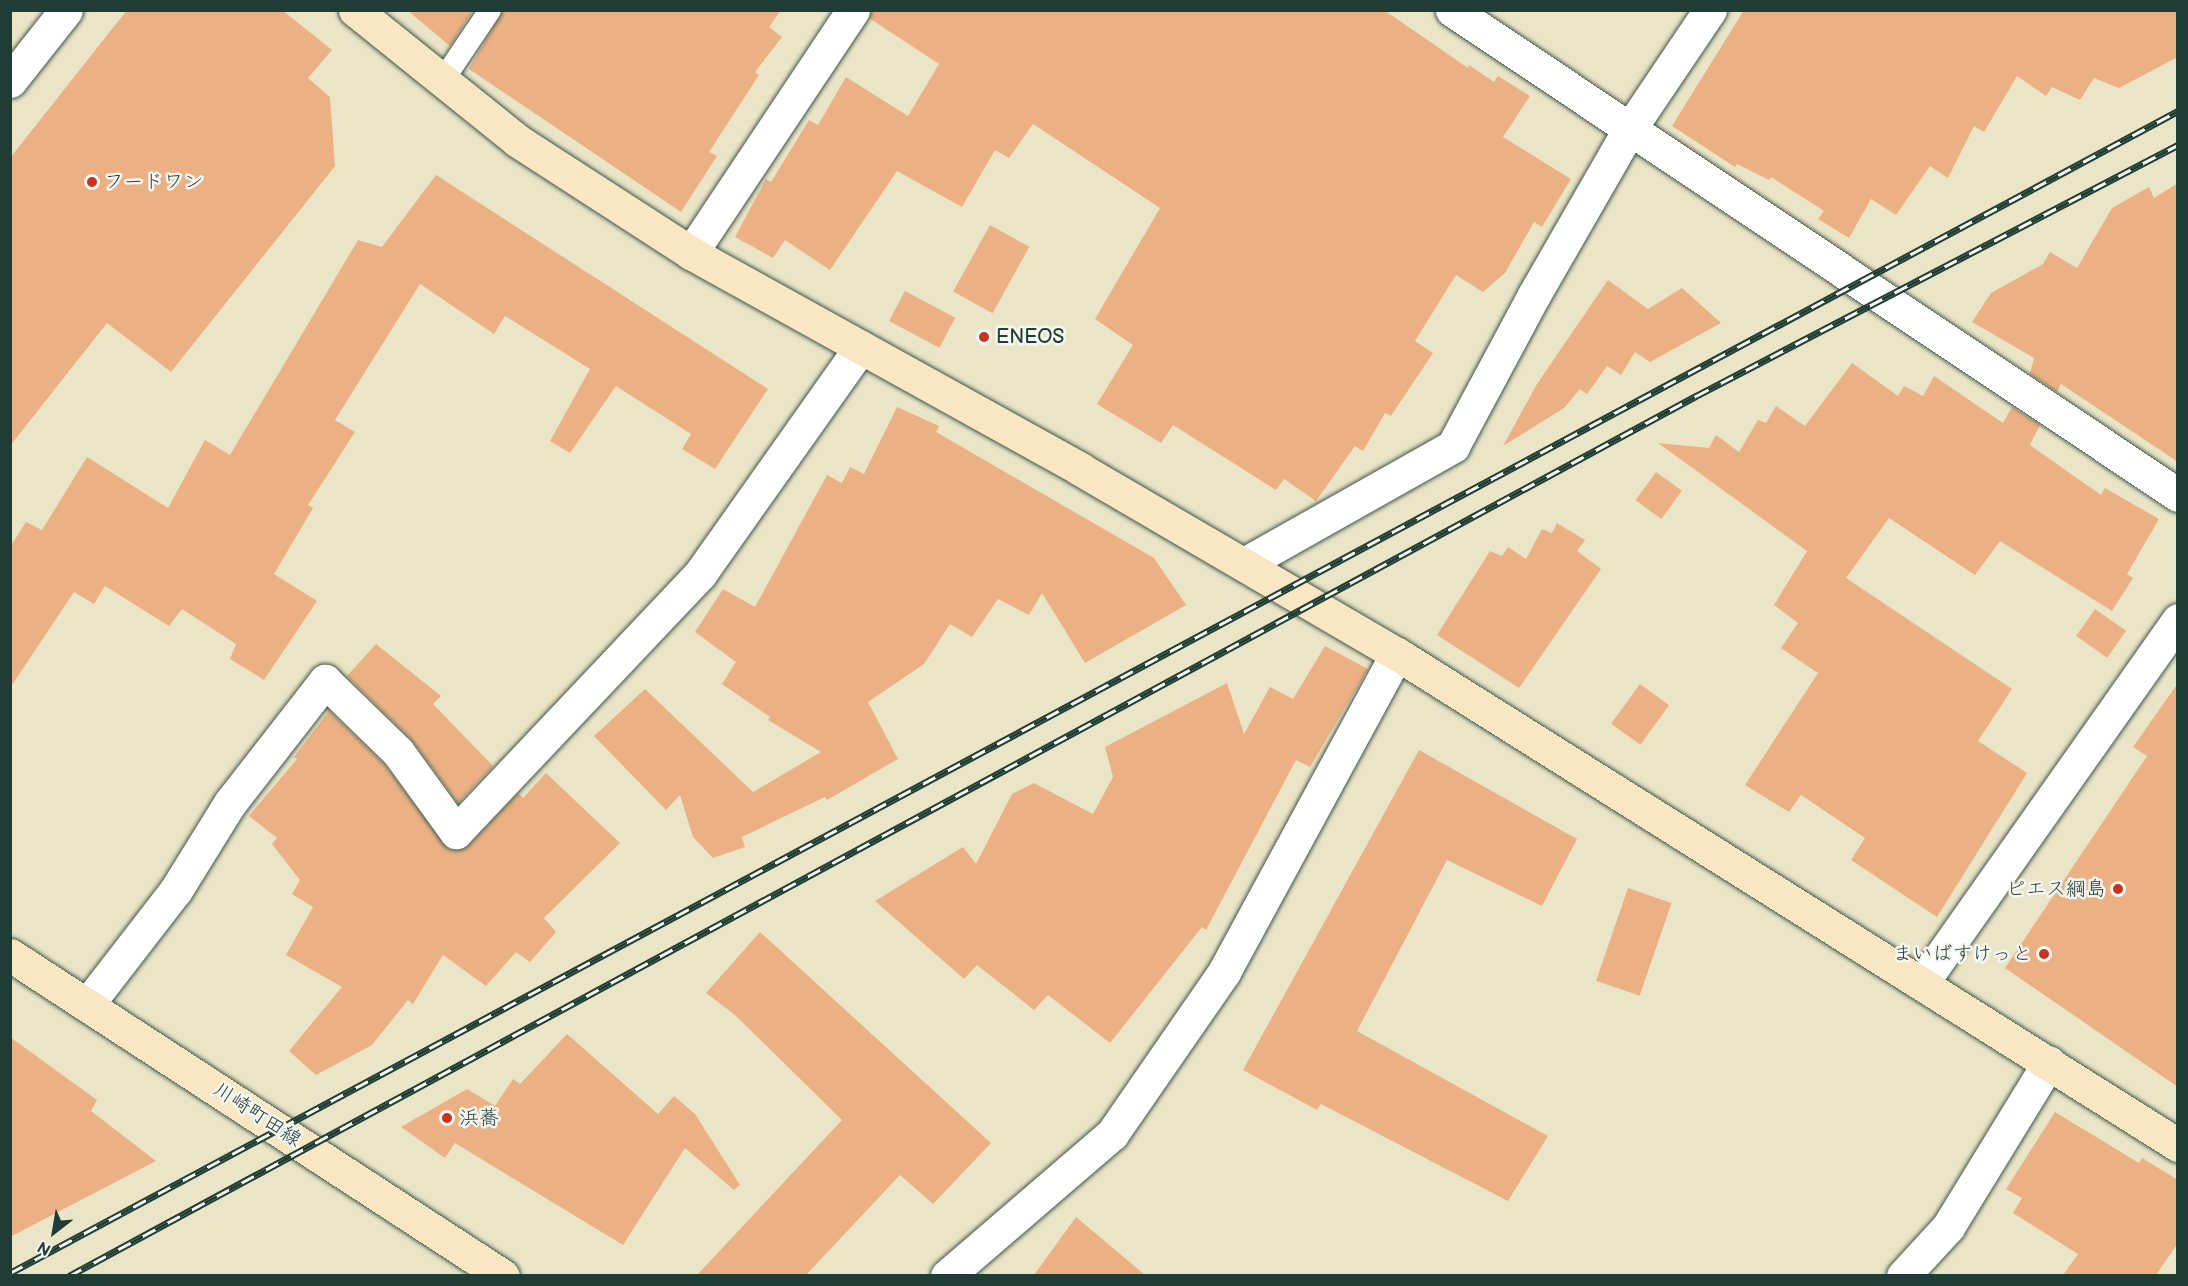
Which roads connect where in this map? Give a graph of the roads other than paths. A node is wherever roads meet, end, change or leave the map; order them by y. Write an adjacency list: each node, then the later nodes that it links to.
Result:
1 (66, 10): 8 (street)
2 (355, 10): 7 (street)
3 (490, 10): 7 (lane)
4 (853, 10): 10 (street)
5 (1452, 10): 9 (street)
6 (1710, 10): 9 (street)
7 (443, 80): 10 (street)
8 (10, 81)
9 (1629, 130): 12 (street); 13 (street)
10 (691, 253): 11 (street)
11 (861, 347): 13 (street); 18 (street)
12 (2178, 495)
13 (1244, 564): 15 (street)
14 (2178, 620): 17 (street)
15 (1397, 654): 17 (street); 22 (street)
16 (10, 955): 18 (street, 川崎町田線)
17 (1922, 983): 19 (street)
18 (87, 1005): 21 (street, 川崎町田線)
19 (2049, 1062): 20 (street); 23 (street)
20 (2178, 1145)
21 (503, 1275)
22 (947, 1275)
23 (1903, 1275)

